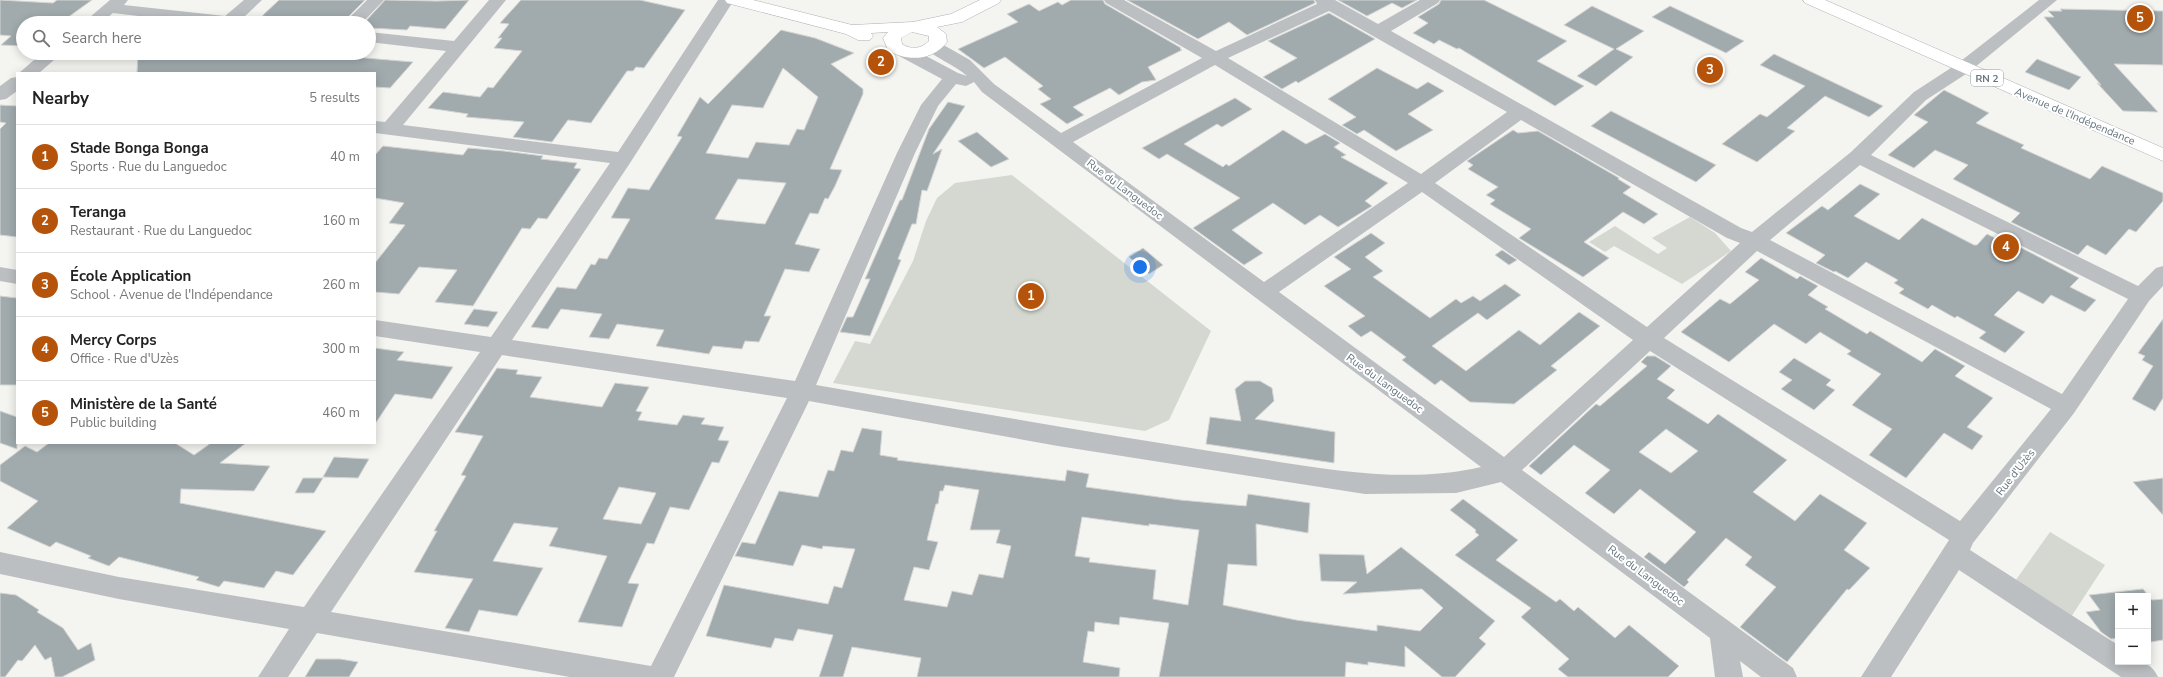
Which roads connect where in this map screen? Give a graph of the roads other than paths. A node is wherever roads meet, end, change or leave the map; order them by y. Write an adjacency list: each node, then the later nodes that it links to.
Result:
1 (254, 0): 15 (street)
2 (376, 0): 16 (street)
3 (498, 0): 23 (street)
4 (726, 0): 36 (street)
5 (733, 0): 19 (main road)
6 (994, 0): 17 (main road)
7 (1112, 0): 25 (street)
8 (1432, 0): 20 (street)
9 (1811, 0): 27 (main road, Avenue de l'Indépendance / RN 2)
10 (2049, 0): 27 (street)
11 (1327, 2): 20 (street); 25 (street)
12 (115, 4): 13 (street); 14 (street)
13 (100, 16)
14 (196, 16)
15 (241, 16)
16 (359, 16)
17 (956, 18): 18 (main road); 22 (main road)
18 (911, 27): 19 (main road); 22 (main road); 24 (main road)
19 (852, 30): 24 (main road)
20 (1379, 31): 31 (street)
21 (376, 38): 23 (street)
22 (936, 42): 24 (main road); 30 (street)
23 (459, 48): 32 (street)
24 (899, 49): 29 (street)
25 (1215, 58): 33 (street); 37 (street)
26 (44, 60): 28 (street)
27 (1963, 68): 34 (main road, Avenue de l'Indépendance / RN 2); 35 (street)
28 (29, 72)
29 (952, 77): 30 (street); 47 (street)
30 (988, 88): 33 (street, Rue du Languedoc)
31 (1521, 112): 37 (street); 38 (street)
32 (382, 128): 36 (street)
33 (1061, 141): 42 (street, Rue du Languedoc)
34 (2163, 155)
35 (1858, 156): 38 (street); 43 (street)
36 (623, 159): 46 (street)
37 (1422, 183): 42 (street); 45 (street)
38 (1755, 241): 45 (street); 48 (street)
39 (2163, 273): 43 (street, Rue d'Uzès)
40 (0, 274): 41 (street)
41 (16, 277)
42 (1263, 293): 49 (street, Rue du Languedoc)
43 (2141, 296): 48 (street, Rue d'Uzès)
44 (376, 328): 46 (street)
45 (1651, 338): 49 (street); 50 (street)
46 (496, 345): 47 (street); 52 (street)
47 (802, 391): 49 (street); 58 (street)
48 (2066, 407): 50 (street, Rue d'Uzès)
49 (1505, 471): 53 (street, Rue du Languedoc)
50 (1959, 545): 54 (street); 61 (street, Rue d'Uzès)
51 (0, 563): 52 (street)
52 (312, 619): 56 (street); 57 (street)
53 (1722, 632): 59 (street); 60 (street, Rue du Languedoc)
54 (2115, 658)
55 (2126, 665): 62 (street)
56 (272, 677)
57 (645, 677)
58 (660, 677)
59 (1729, 677)
60 (1783, 677)
61 (1875, 677)
62 (2144, 677)

